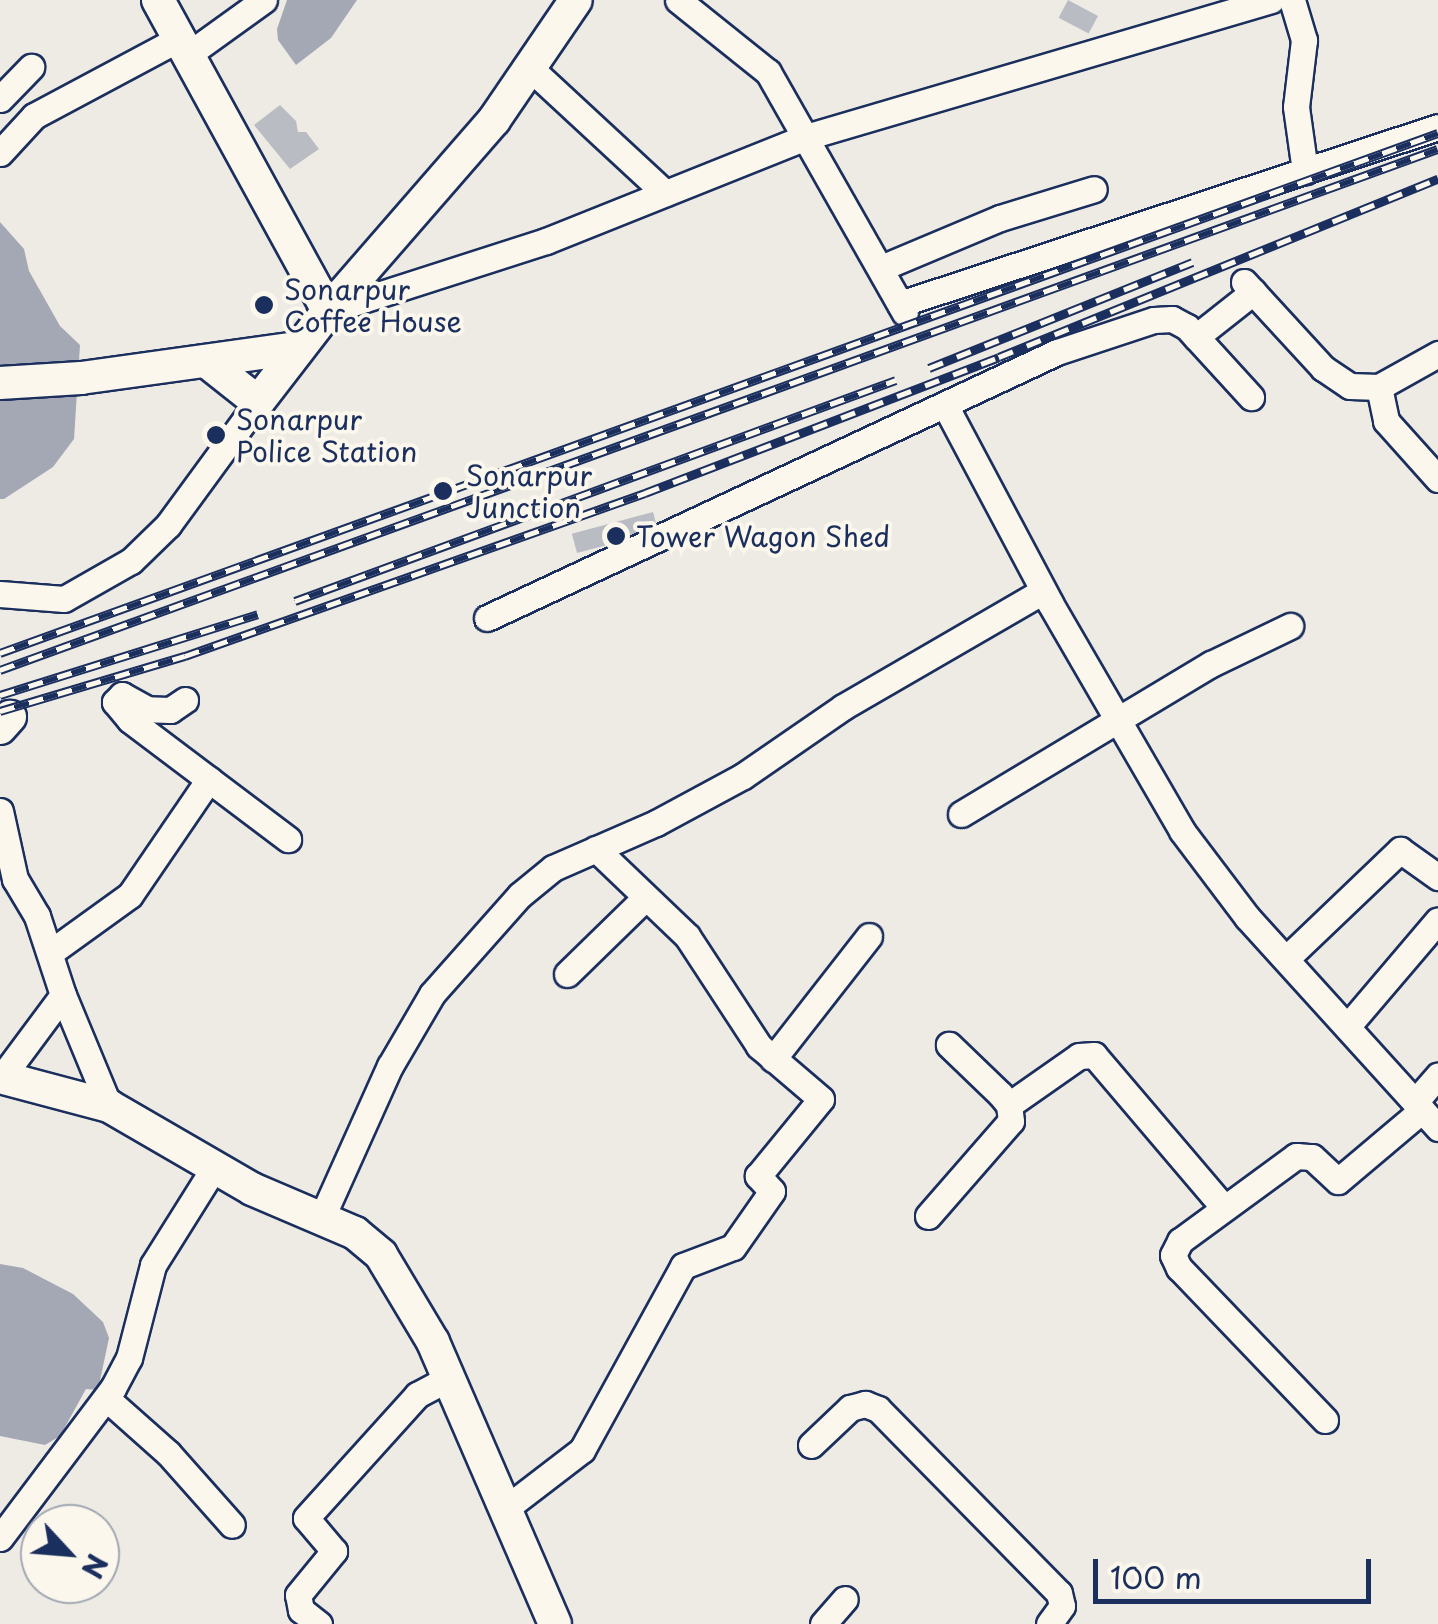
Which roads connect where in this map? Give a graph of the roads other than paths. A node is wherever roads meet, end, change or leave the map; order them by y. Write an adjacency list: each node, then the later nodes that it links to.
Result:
1 (158, 0): 7 (main road)
2 (264, 0): 7 (street)
3 (678, 0): 12 (street)
4 (1271, 0): 12 (street)
5 (1292, 0): 14 (street)
6 (563, 5): 9 (main road)
7 (182, 48): 13 (street); 18 (main road)
8 (31, 67): 10 (street)
9 (530, 68): 16 (street); 18 (main road)
10 (0, 99)
11 (1438, 126): 14 (street)
12 (806, 137): 16 (street); 17 (street)
13 (0, 153)
14 (1305, 171): 17 (street)
15 (1094, 189): 17 (street)
16 (665, 194): 18 (street)
17 (881, 268)
18 (328, 310): 20 (main road)
19 (1196, 338): 24 (street); 25 (street); 27 (street)
20 (298, 348): 22 (main road); 26 (main road)
21 (1436, 359): 24 (street)
22 (206, 361): 23 (main road); 26 (main road)
23 (0, 383)
24 (1380, 387): 28 (street)
25 (1252, 397)
26 (258, 402): 30 (street)
27 (946, 407): 29 (street); 31 (street)
28 (1438, 480)
29 (1043, 591): 34 (street); 39 (street)
30 (0, 594)
31 (487, 618)
32 (1290, 626): 34 (street)
33 (185, 700): 35 (street)
34 (1120, 722): 37 (street); 45 (street)
35 (209, 779): 38 (street); 44 (street)
36 (0, 811): 44 (street)
37 (961, 814)
38 (288, 839)
39 (596, 849): 41 (street); 59 (street)
40 (1438, 877): 45 (street)
41 (646, 898): 46 (street); 50 (street)
42 (1438, 920): 48 (street)
43 (869, 936): 50 (street)
44 (51, 952): 47 (street)
45 (1286, 960): 48 (street)
46 (567, 974)
47 (63, 995): 52 (street); 54 (street)
48 (1347, 1027): 55 (street)
49 (949, 1045): 53 (street)
50 (773, 1058): 64 (street)
51 (1438, 1076): 55 (street)
52 (1, 1077): 54 (main road)
53 (1009, 1105): 57 (street); 58 (street)
54 (109, 1106): 56 (main road)
55 (1425, 1113): 57 (street)
56 (215, 1166): 59 (main road); 61 (street)
57 (1224, 1208): 62 (street)
58 (928, 1216)
59 (322, 1217): 60 (main road)
60 (449, 1378): 64 (main road); 68 (street)
61 (106, 1398): 65 (street); 66 (street)
62 (1325, 1420)
63 (810, 1445): 71 (street)
64 (505, 1509): 69 (main road)
65 (232, 1525)
66 (0, 1538)
67 (846, 1599): 70 (street)
68 (319, 1624)
69 (555, 1624)
70 (822, 1624)
71 (1048, 1624)

